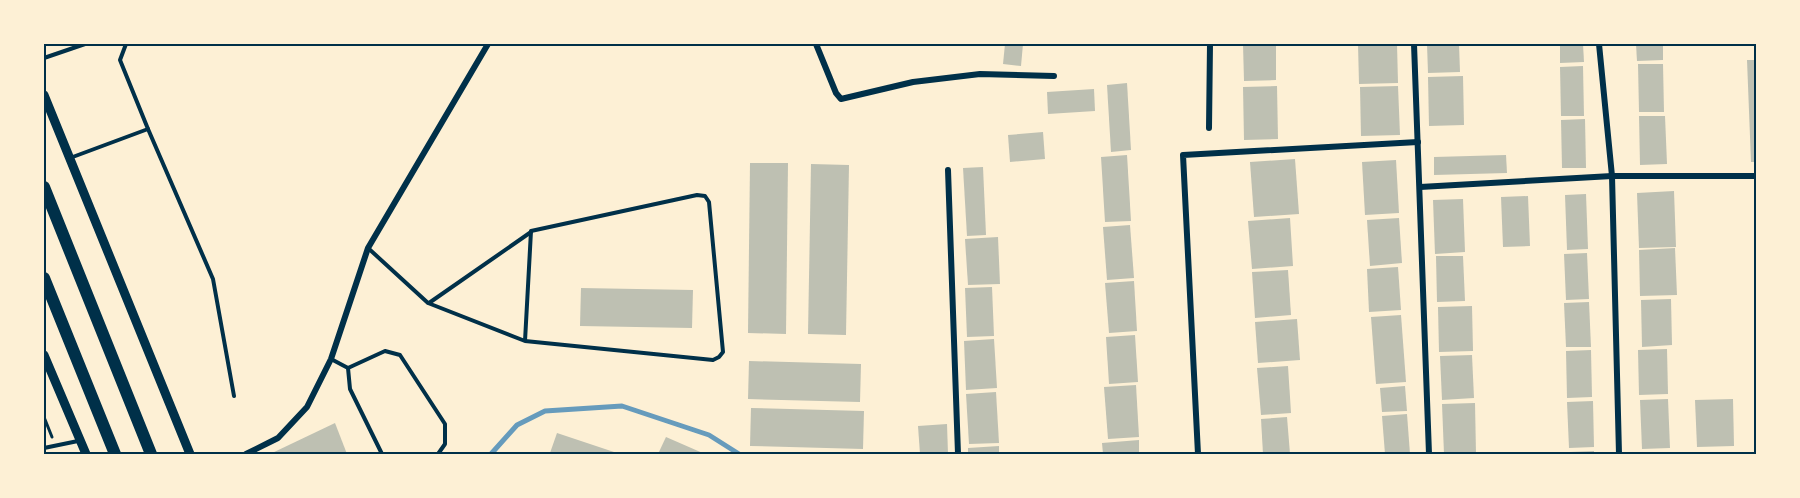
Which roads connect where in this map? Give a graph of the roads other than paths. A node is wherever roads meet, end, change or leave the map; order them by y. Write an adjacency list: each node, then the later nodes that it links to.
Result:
1 (85, 44): 8 (lane)
2 (126, 44): 12 (lane)
3 (488, 44): 21 (street)
4 (816, 44): 9 (street)
5 (1210, 44): 11 (street)
6 (1414, 44): 13 (street)
7 (1599, 44): 16 (street)
8 (44, 58)
9 (1054, 75)
10 (44, 95): 14 (street)
11 (1209, 128)
12 (148, 129): 14 (lane); 28 (lane)
13 (1418, 142): 19 (street); 39 (street)
14 (69, 158): 34 (street)
15 (948, 170): 38 (street)
16 (1612, 176): 17 (street); 19 (street); 41 (street)
17 (1756, 176)
18 (44, 187): 33 (highway)
19 (1420, 187): 40 (street)
20 (531, 231): 23 (lane); 24 (lane); 24 (lane)
21 (368, 248): 23 (lane); 26 (street)
22 (44, 278): 32 (highway)
23 (428, 303): 24 (lane)
24 (525, 342)
25 (44, 355): 29 (street)
26 (331, 358): 27 (lane); 35 (street)
27 (348, 368): 36 (lane); 37 (lane)
28 (234, 396)
29 (80, 440): 30 (lane); 31 (street)
30 (44, 448)
31 (86, 454)
32 (115, 454)
33 (151, 454)
34 (190, 454)
35 (246, 454)
36 (382, 454)
37 (438, 454)
38 (958, 454)
39 (1198, 454)
40 (1429, 454)
41 (1619, 454)

